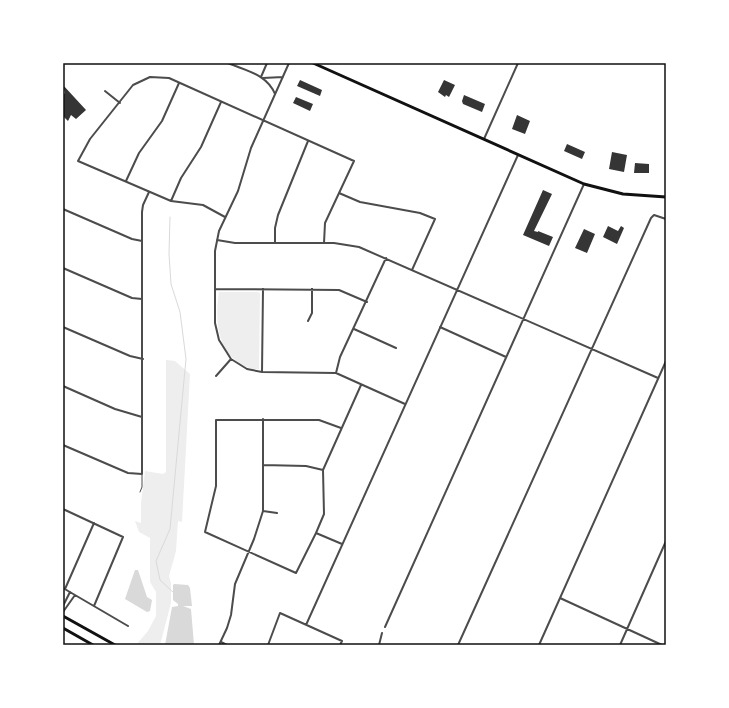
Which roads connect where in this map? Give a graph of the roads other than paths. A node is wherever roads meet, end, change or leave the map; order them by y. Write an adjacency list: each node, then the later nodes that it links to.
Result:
1 (228, 63): 6 (street)
2 (267, 63): 7 (street)
3 (290, 63): 8 (street)
4 (313, 63): 15 (main road)
5 (518, 63): 15 (street)
6 (232, 64): 7 (street)
7 (262, 77): 8 (street); 11 (street)
8 (284, 77): 11 (street)
9 (179, 83): 12 (street); 13 (street); 18 (street)
10 (106, 91): 13 (street)
11 (275, 94): 14 (street)
12 (221, 102): 14 (street); 23 (street)
13 (120, 103): 18 (street)
14 (263, 121): 16 (street); 25 (street)
15 (484, 139): 17 (main road)
16 (308, 141): 21 (street); 29 (street)
17 (518, 155): 19 (main road); 34 (street)
18 (126, 181): 20 (street)
19 (584, 184): 22 (main road); 40 (street)
20 (149, 191): 23 (street); 28 (street)
21 (339, 193): 30 (street); 33 (street)
22 (666, 197)
23 (171, 201): 25 (street)
24 (63, 209): 28 (street)
25 (225, 217): 27 (street)
26 (666, 219): 46 (street)
27 (217, 240): 29 (street); 35 (street)
28 (142, 241): 38 (street)
29 (275, 243): 30 (street)
30 (324, 243): 31 (street)
31 (386, 258): 33 (street); 39 (street)
32 (63, 268): 38 (street)
33 (412, 270): 34 (street)
34 (457, 288): 40 (street); 43 (street)
35 (215, 289): 36 (street); 49 (street)
36 (263, 289): 37 (street); 51 (street)
37 (312, 289): 39 (street); 41 (street)
38 (142, 300): 48 (street)
39 (367, 302): 44 (street)
40 (524, 318): 46 (street); 47 (street)
41 (308, 321)
42 (63, 327): 48 (street)
43 (440, 327): 47 (street); 57 (street)
44 (354, 329): 45 (street); 52 (street)
45 (396, 348)
46 (591, 348): 54 (street); 96 (street)
47 (506, 357): 84 (street)
48 (142, 359): 58 (street)
49 (231, 359): 51 (street); 53 (street)
50 (666, 361): 54 (street)
51 (262, 372): 52 (street)
52 (336, 373): 55 (street)
53 (216, 376)
54 (658, 378): 77 (street)
55 (361, 385): 57 (street); 60 (street)
56 (63, 386): 58 (street)
57 (405, 404): 72 (street)
58 (142, 417): 64 (street)
59 (263, 419): 60 (street); 62 (street); 73 (street)
60 (341, 428): 63 (street)
61 (63, 445): 64 (street)
62 (263, 465): 63 (street); 67 (street)
63 (323, 470): 70 (street)
64 (142, 474): 65 (lane)
65 (140, 492)
66 (63, 510): 69 (street)
67 (263, 511): 68 (street); 73 (street)
68 (278, 513)
69 (94, 523): 74 (street); 79 (street)
70 (316, 533): 72 (street); 73 (street)
71 (666, 541): 86 (street)
72 (342, 544): 82 (street)
73 (249, 552): 88 (street)
74 (64, 588): 75 (street)
75 (70, 592): 76 (street); 78 (street)
76 (75, 595): 79 (street); 80 (street)
77 (560, 598): 86 (street); 97 (street)
78 (63, 606)
79 (94, 606): 83 (street)
80 (63, 612)
81 (63, 616): 90 (main road)
82 (306, 625): 93 (street); 94 (street)
83 (128, 626)
84 (385, 627)
85 (63, 628): 89 (main road)
86 (627, 629): 98 (street); 99 (street)
87 (382, 633): 95 (street)
88 (221, 642): 91 (street); 92 (street)
89 (93, 645)
90 (114, 645)
91 (219, 645)
92 (227, 645)
93 (268, 645)
94 (340, 645)
95 (379, 645)
96 (458, 645)
97 (539, 645)
98 (620, 645)
99 (662, 645)

